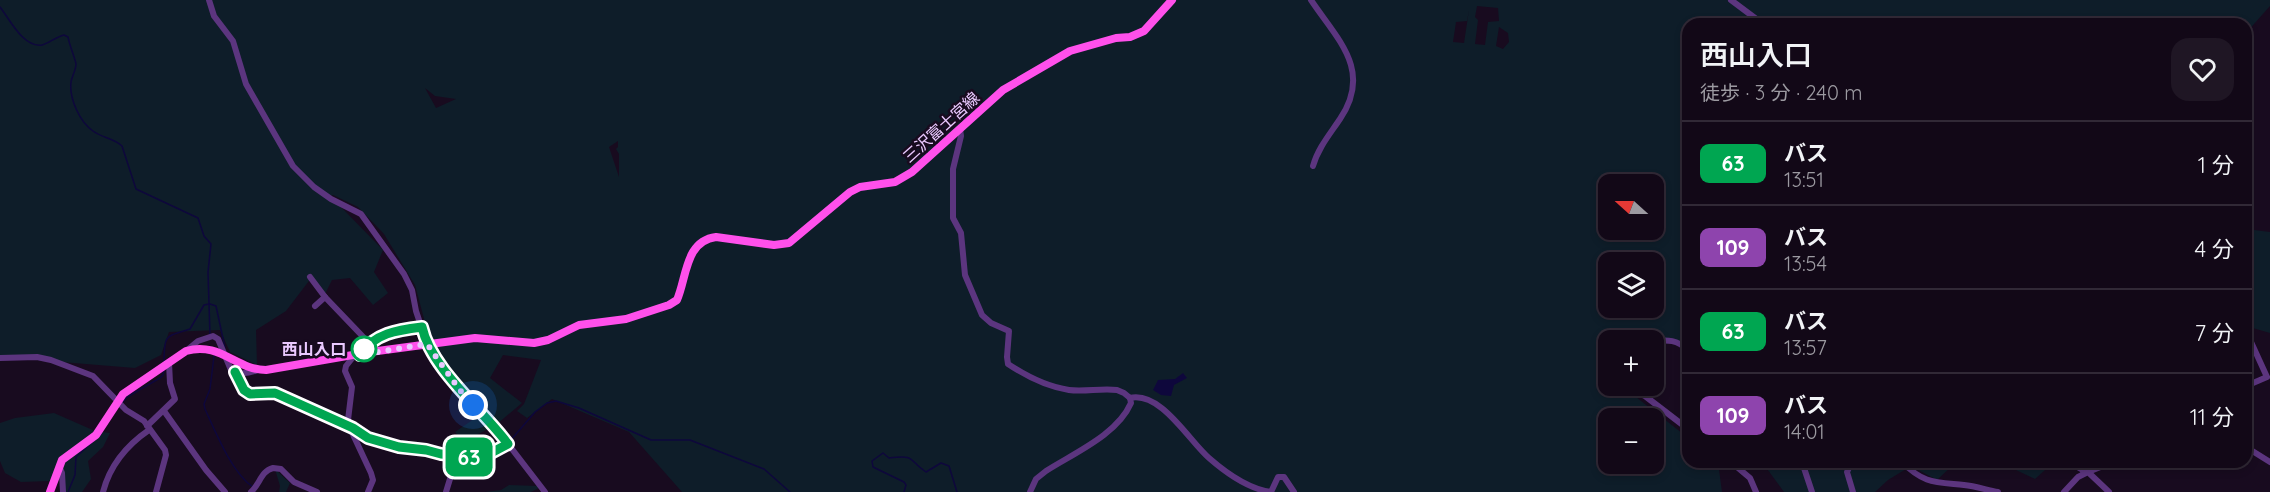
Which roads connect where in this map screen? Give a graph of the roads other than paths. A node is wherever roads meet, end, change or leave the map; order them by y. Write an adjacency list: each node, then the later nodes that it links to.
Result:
1 (209, 0): 11 (street)
2 (1172, 0): 6 (main road, 三沢富士宮線)
3 (1311, 0): 7 (street)
4 (1731, 0): 5 (street)
5 (1755, 18)
6 (960, 129): 14 (main road, 三沢富士宮線); 26 (street)
7 (1313, 166)
8 (310, 277): 9 (street)
9 (326, 297): 10 (street); 13 (street)
10 (315, 306)
11 (422, 327): 13 (street); 14 (street)
12 (1664, 340): 16 (street)
13 (369, 343): 19 (street)
14 (427, 344): 19 (main road, 三沢富士宮線); 32 (street)
15 (2252, 344): 24 (street)
16 (1682, 345)
17 (186, 351): 18 (main road); 18 (street); 21 (main road)
18 (224, 354): 22 (main road); 23 (street)
19 (357, 355): 22 (main road, 三沢富士宮線); 29 (street)
20 (0, 358): 27 (street)
21 (166, 364): 27 (main road); 28 (street)
22 (258, 370): 23 (street)
23 (235, 372): 29 (street)
24 (2252, 383)
25 (1645, 396): 30 (street)
26 (1130, 398): 55 (street); 56 (street)
27 (119, 402): 31 (street); 36 (main road)
28 (164, 411): 31 (street); 50 (street)
29 (349, 423): 34 (street); 52 (street)
30 (1682, 424)
31 (148, 428): 48 (street); 49 (street)
32 (507, 442): 34 (street); 54 (street)
33 (2252, 451): 35 (street)
34 (457, 456): 53 (street)
35 (2270, 462)
36 (59, 465): 46 (main road); 47 (street)
37 (1738, 468): 58 (street)
38 (1804, 468): 59 (street)
39 (1849, 468): 60 (street)
40 (1909, 468): 61 (street)
41 (2079, 468): 44 (street)
42 (2086, 468): 44 (street)
43 (2096, 468): 44 (street)
44 (2085, 472): 62 (street); 63 (street)
45 (254, 490): 51 (street)
46 (50, 492)
47 (63, 492)
48 (104, 492)
49 (156, 492)
50 (225, 492)
51 (317, 492)
52 (368, 492)
53 (446, 492)
54 (545, 492)
55 (1030, 492)
56 (1271, 492): 57 (street)
57 (1294, 492)
58 (1756, 492)
59 (1812, 492)
60 (1853, 492)
61 (1998, 492)
62 (2064, 492)
63 (2109, 492)

